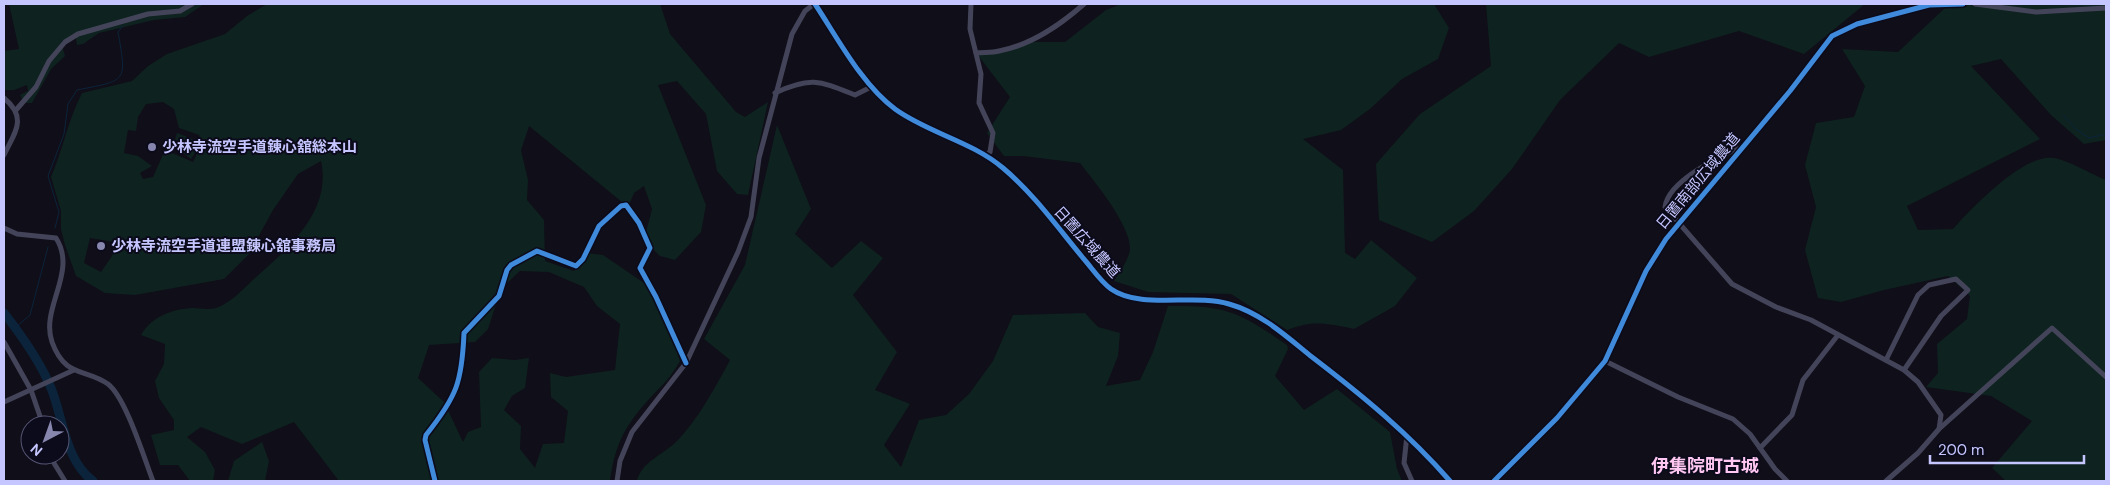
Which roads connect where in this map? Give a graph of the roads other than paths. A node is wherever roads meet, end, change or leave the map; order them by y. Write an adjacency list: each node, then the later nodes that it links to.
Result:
1 (192, 4): 12 (street)
2 (814, 4): 9 (street, 日置広域農道); 10 (street)
3 (971, 4): 8 (street)
4 (1084, 4): 8 (street)
5 (1964, 4): 13 (street, 日置南部広域農道)
6 (1976, 4): 7 (street)
7 (2106, 8)
8 (976, 53): 15 (street)
9 (871, 87): 10 (street); 15 (street, 日置広域農道)
10 (775, 93): 22 (street)
11 (4, 98): 12 (street)
12 (16, 110): 14 (street)
13 (1743, 147): 16 (street, 日置南部広域農道); 16 (street)
14 (4, 155)
15 (986, 155): 30 (street, 日置広域農道)
16 (1680, 224): 18 (street); 21 (street, 日置南部広域農道)
17 (4, 228): 23 (street)
18 (1838, 335): 20 (street); 31 (street)
19 (4, 342): 26 (street)
20 (1886, 360): 24 (street); 24 (street)
21 (1605, 361): 31 (street); 39 (street, 日置南部広域農道)
22 (686, 363): 35 (street); 36 (street)
23 (74, 370): 26 (street); 34 (street)
24 (1904, 370): 29 (street)
25 (2106, 378): 29 (street)
26 (34, 389): 27 (street); 28 (street)
27 (4, 402)
28 (40, 415)
29 (1939, 429): 41 (street)
30 (1407, 435): 37 (street); 38 (street, 日置広域農道)
31 (1760, 448): 40 (street)
32 (55, 465): 33 (street)
33 (65, 481)
34 (153, 481)
35 (435, 481)
36 (617, 481)
37 (1412, 481)
38 (1450, 481)
39 (1494, 481)
40 (1787, 481)
41 (1886, 481)

